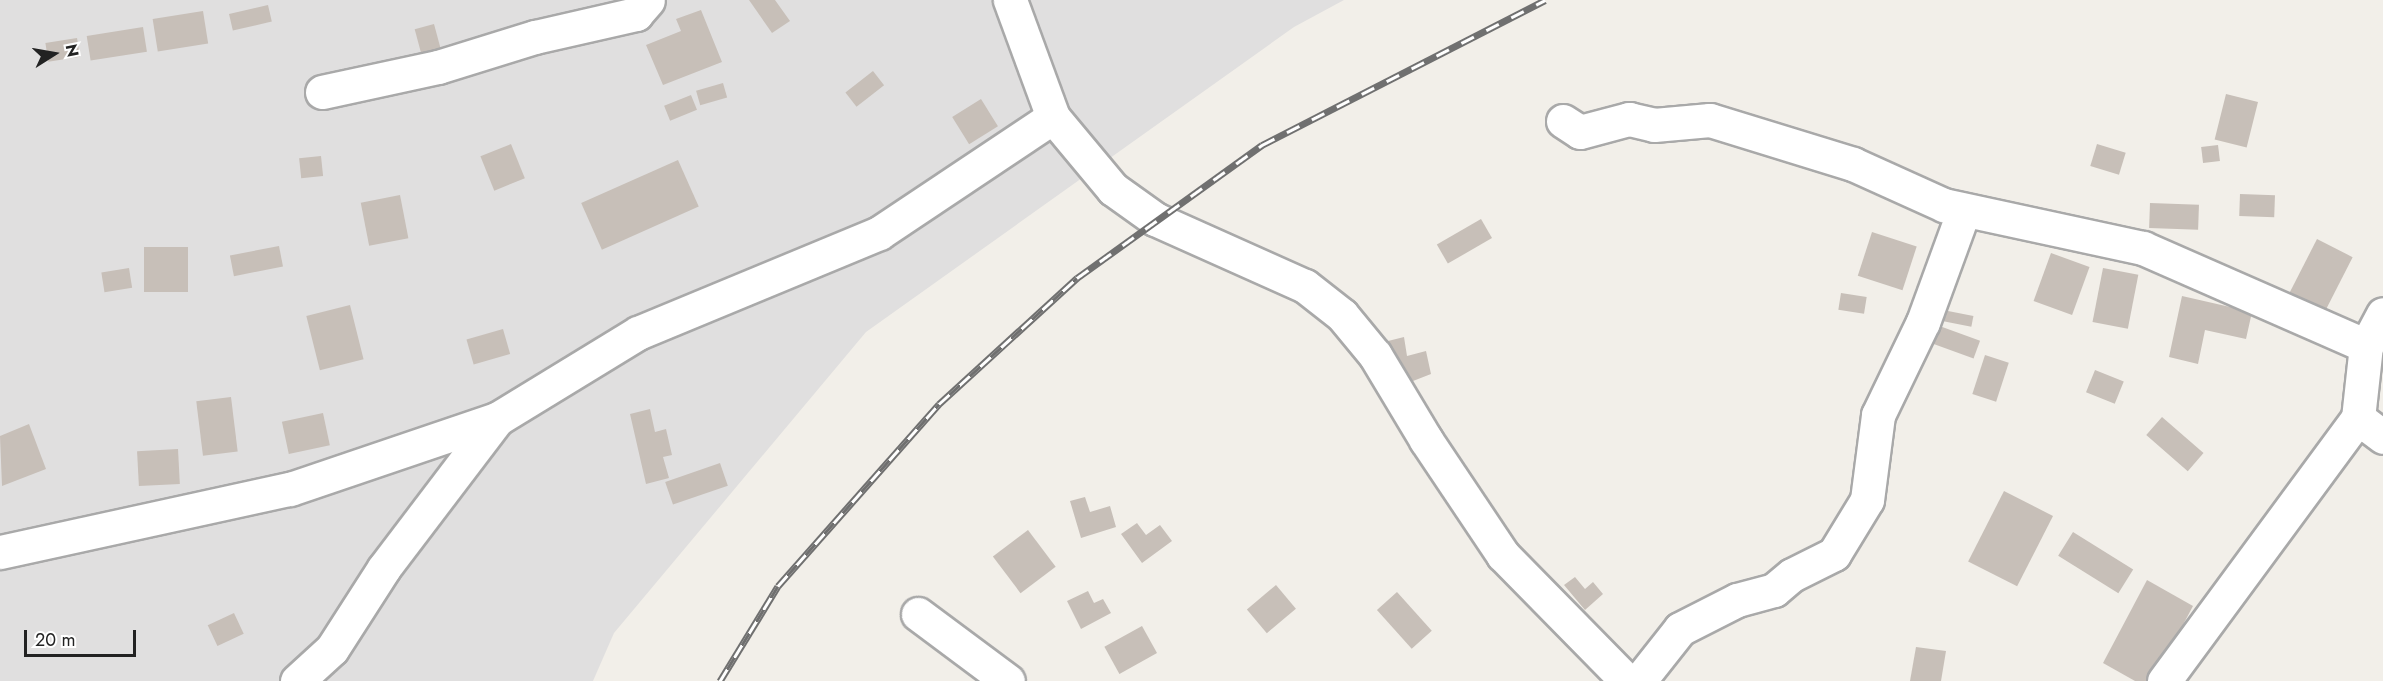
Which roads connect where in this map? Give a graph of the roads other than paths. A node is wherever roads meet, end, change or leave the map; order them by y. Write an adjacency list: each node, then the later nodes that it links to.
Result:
1 (648, 0): 3 (street)
2 (1010, 0): 4 (street)
3 (322, 92)
4 (1053, 117): 9 (street); 15 (street)
5 (1563, 121): 6 (street)
6 (1964, 210): 8 (street); 16 (street)
7 (2383, 314): 8 (street)
8 (2366, 346): 10 (street)
9 (497, 419): 11 (street); 13 (street)
10 (2370, 427): 17 (street)
11 (0, 552)
12 (918, 614): 14 (street)
13 (297, 681)
14 (1008, 681)
15 (1627, 681)
16 (1639, 681)
17 (2164, 681)

